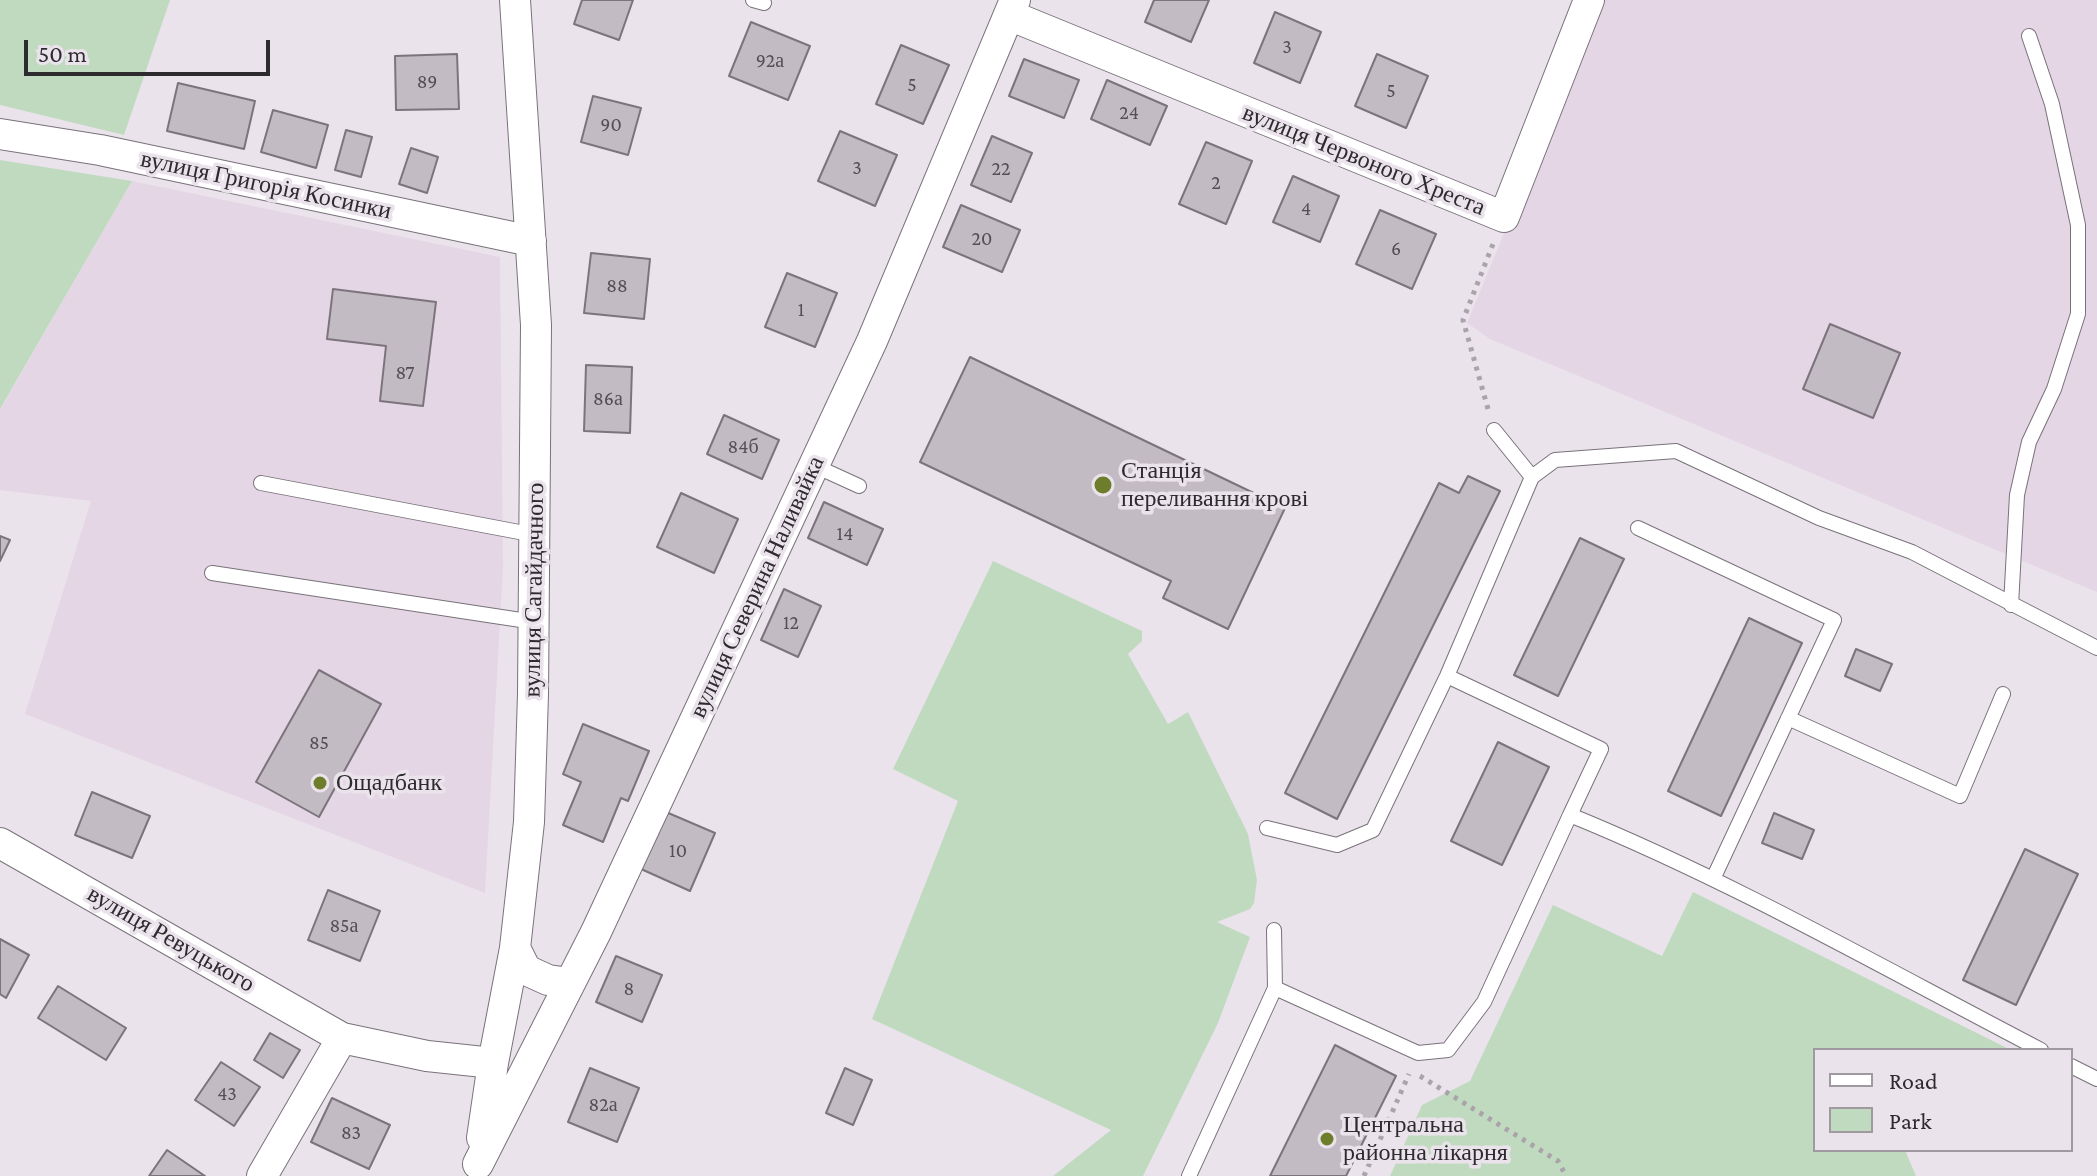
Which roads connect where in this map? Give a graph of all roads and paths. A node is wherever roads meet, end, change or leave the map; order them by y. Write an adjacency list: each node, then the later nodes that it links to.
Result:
1 (515, 0): 7 (street, вулиця Сагайдачного)
2 (1589, 0): 6 (street, вулиця Червоного Хреста)
3 (1012, 8): 6 (street, вулиця Червоного Хреста); 9 (street, вулиця Северина Наливайка)
4 (2029, 36): 16 (lane)
5 (0, 134): 7 (street, вулиця Григорія Косинки)
6 (1504, 217): 8 (path)
7 (531, 241): 14 (street, вулиця Сагайдачного)
8 (1494, 430): 10 (lane)
9 (813, 465): 12 (lane); 28 (street, вулиця Северина Наливайка)
10 (1532, 477): 16 (lane); 19 (lane)
11 (261, 483): 14 (lane)
12 (859, 486)
13 (1638, 528): 21 (lane)
14 (535, 535): 17 (street, вулиця Сагайдачного)
15 (212, 573): 17 (lane)
16 (2011, 605): 18 (lane)
17 (534, 622): 27 (street, вулиця Сагайдачного)
18 (2097, 648)
19 (1447, 676): 22 (lane); 23 (lane)
20 (2003, 694): 21 (lane)
21 (1788, 718): 25 (lane)
22 (1570, 815): 25 (lane); 29 (lane)
23 (1267, 828)
24 (0, 841): 30 (street, вулиця Ревуцького)
25 (1713, 879): 31 (lane)
26 (1274, 930): 29 (lane)
27 (515, 948): 28 (street); 32 (street, вулиця Сагайдачного)
28 (569, 983): 35 (street, вулиця Северина Наливайка)
29 (1275, 988): 37 (lane)
30 (342, 1038): 32 (street, вулиця Ревуцького); 36 (street)
31 (2037, 1048)
32 (493, 1063): 35 (street, вулиця Сагайдачного)
33 (2073, 1067): 34 (lane)
34 (2097, 1079)
35 (477, 1170)
36 (262, 1176)
37 (1189, 1176)
38 (1364, 1176): 39 (path)
39 (1566, 1176)

